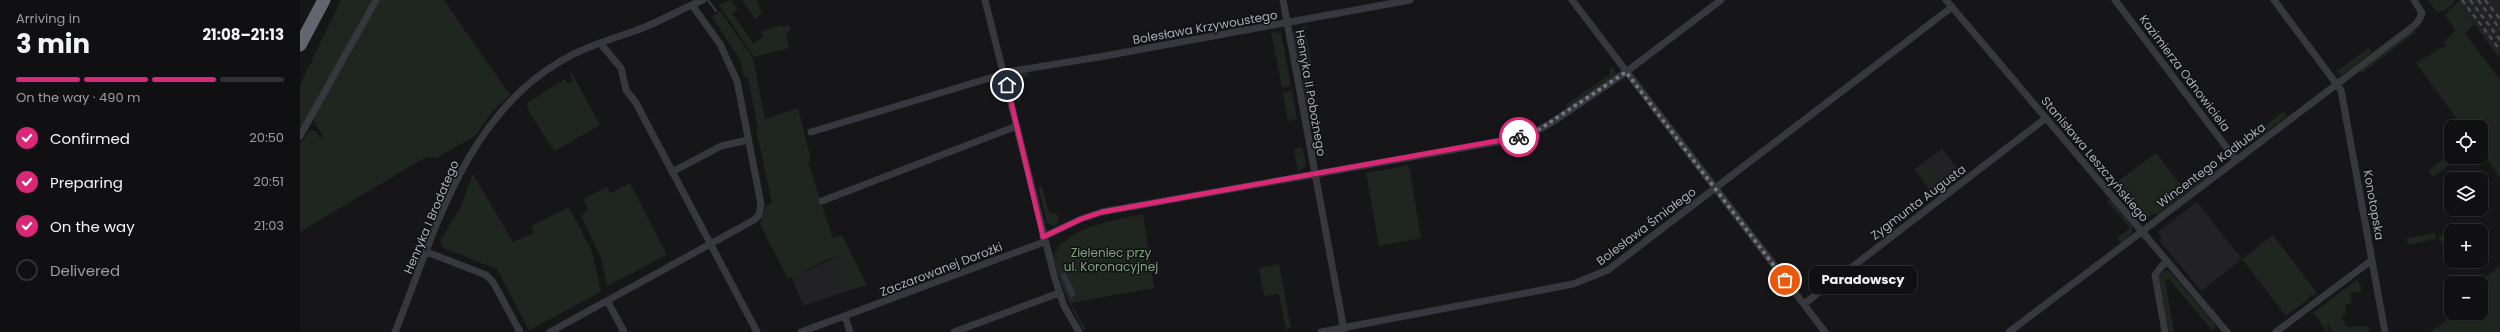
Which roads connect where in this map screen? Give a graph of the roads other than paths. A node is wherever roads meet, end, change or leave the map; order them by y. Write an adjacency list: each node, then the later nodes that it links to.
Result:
1 (324, 0): 17 (highway)
2 (376, 0): 24 (street)
3 (702, 0): 13 (street, Henryka I Brodatego)
4 (985, 0): 19 (street)
5 (1283, 0): 15 (street, Henryka II Pobożnego)
6 (1410, 0): 15 (street, Bolesława Krzywoustego)
7 (1572, 0): 18 (street)
8 (1721, 0): 18 (street, Zaczarowanej Dorożki)
9 (1946, 0): 14 (street, Stanisława Leszczyńskiego)
10 (2115, 0): 26 (street, Kazimierza Odnowiciela)
11 (2274, 0): 20 (street, Konotopska)
12 (2414, 0): 20 (street, Wincentego Kadłubka)
13 (692, 5): 16 (street, Henryka I Brodatego); 25 (street)
14 (1952, 7): 21 (street, Stanisława Leszczyńskiego); 29 (street, Bolesława Śmiałego)
15 (1288, 23): 19 (street, Bolesława Krzywoustego); 28 (street, Henryka II Pobożnego)
16 (600, 43): 27 (street); 34 (street, Henryka I Brodatego)
17 (300, 45)
18 (1626, 72): 28 (street, Zaczarowanej Dorożki); 29 (street)
19 (1004, 73): 22 (street); 23 (street, Bolesława Krzywoustego)
20 (2337, 83): 26 (street, Wincentego Kadłubka); 35 (street, Konotopska)
21 (2046, 118): 31 (street, Stanisława Leszczyńskiego); 39 (street, Zygmunta Augusta)
22 (1017, 126): 30 (street); 32 (street)
23 (811, 132)
24 (300, 136)
25 (748, 140): 27 (street); 33 (street)
26 (2236, 160): 31 (street, Wincentego Kadłubka)
27 (672, 172): 33 (street)
28 (1314, 174): 32 (street, Zaczarowanej Dorożki); 41 (street, Henryka II Pobożnego)
29 (1715, 188): 39 (street); 41 (street, Bolesława Śmiałego)
30 (822, 201)
31 (2142, 231): 36 (street, Stanisława Leszczyńskiego); 53 (street, Wincentego Kadłubka)
32 (1044, 240): 37 (street); 40 (street, Zaczarowanej Dorożki)
33 (711, 245): 38 (street); 46 (street)
34 (427, 252): 42 (street, Henryka I Brodatego); 43 (street)
35 (2372, 260): 56 (street); 57 (street, Konotopska)
36 (2166, 261): 54 (street); 55 (street, Stanisława Leszczyńskiego)
37 (1059, 293): 49 (street); 50 (street)
38 (608, 302): 44 (street); 45 (street)
39 (1804, 304): 52 (street)
40 (845, 316): 47 (street, Zaczarowanej Dorożki); 48 (street)
41 (1343, 330): 51 (street, Bolesława Śmiałego)
42 (395, 332)
43 (520, 332)
44 (550, 332)
45 (624, 332)
46 (757, 332)
47 (800, 332)
48 (850, 332)
49 (954, 332)
50 (1079, 332)
51 (1321, 332)
52 (1825, 332)
53 (2009, 332)
54 (2165, 332)
55 (2227, 332)
56 (2276, 332)
57 (2385, 332)

